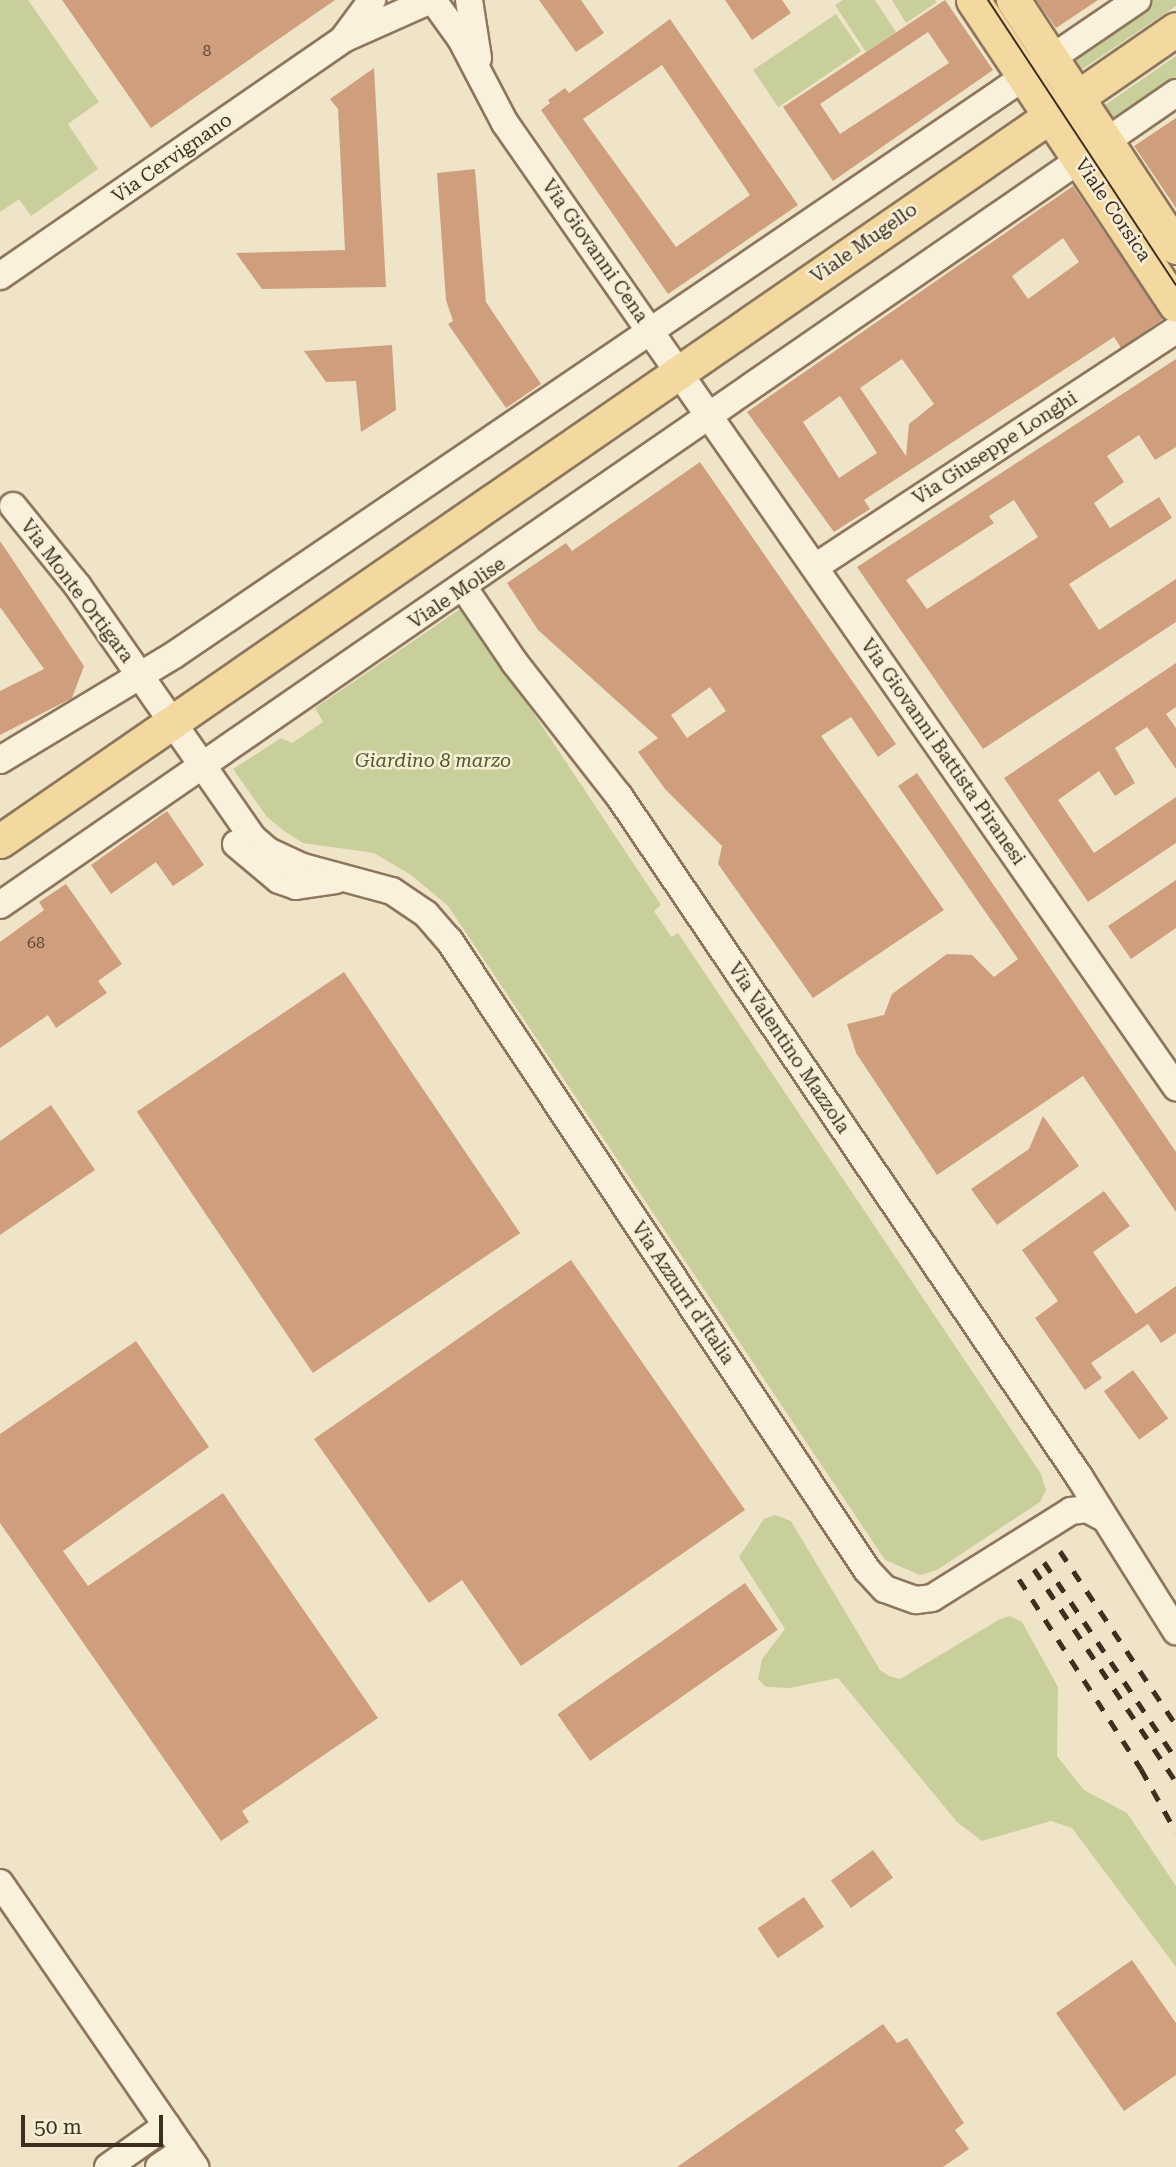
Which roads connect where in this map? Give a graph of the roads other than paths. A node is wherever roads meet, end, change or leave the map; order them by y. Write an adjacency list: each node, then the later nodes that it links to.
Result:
1 (372, 0): 8 (street, Via Cervignano)
2 (469, 0): 11 (street, Via Giovanni Cena)
3 (973, 0): 10 (main road, Viale Corsica)
4 (1013, 0): 9 (main road, Viale Corsica)
5 (1137, 0): 9 (street)
6 (432, 1): 8 (street, Via Cervignano); 11 (street, Via Giovanni Cena)
7 (1176, 29): 13 (main road, Viale Mugello)
8 (343, 39): 18 (street, Via Cervignano)
9 (1051, 57): 10 (street); 13 (main road, Viale Corsica)
10 (1014, 82): 14 (main road, Viale Corsica); 20 (street)
11 (482, 84): 20 (street, Via Giovanni Cena)
12 (1176, 93): 15 (street)
13 (1077, 97): 14 (main road, Viale Mugello); 15 (main road, Viale Corsica)
14 (1050, 116): 16 (main road, Viale Corsica); 22 (main road, Viale Mugello)
15 (1107, 142): 16 (street); 17 (main road, Viale Corsica)
16 (1080, 160): 19 (main road, Viale Corsica); 23 (street)
17 (1176, 247)
18 (0, 276)
19 (1176, 305)
20 (650, 330): 22 (street, Via Giovanni Cena); 27 (street)
21 (1176, 330): 25 (street, Via Giuseppe Longhi)
22 (679, 371): 23 (street, Via Giovanni Cena); 28 (main road)
23 (711, 417): 25 (street, Via Giovanni Battista Piranesi); 26 (street, Viale Molise)
24 (4, 502): 27 (street, Via Monte Ortigara)
25 (815, 567): 33 (street, Via Giovanni Battista Piranesi)
26 (464, 588): 30 (street, Viale Molise); 34 (street, Via Valentino Mazzola)
27 (133, 682): 28 (street); 29 (street)
28 (164, 727): 30 (street); 31 (main road)
29 (0, 760)
30 (194, 771): 32 (street, Viale Molise); 35 (street, Via Azzurri d'Italia)
31 (0, 841)
32 (0, 905)
33 (1174, 1081)
34 (1102, 1517): 35 (street, Via Azzurri d'Italia); 36 (street, Via Valentino Mazzola)
35 (1049, 1525): 36 (street, Via Azzurri d'Italia)
36 (1122, 1552): 37 (street)
37 (1176, 1631)
38 (0, 1883): 39 (street)
39 (167, 2125): 40 (street); 41 (street)
40 (190, 2158): 42 (street)
41 (108, 2167)
42 (159, 2167)

